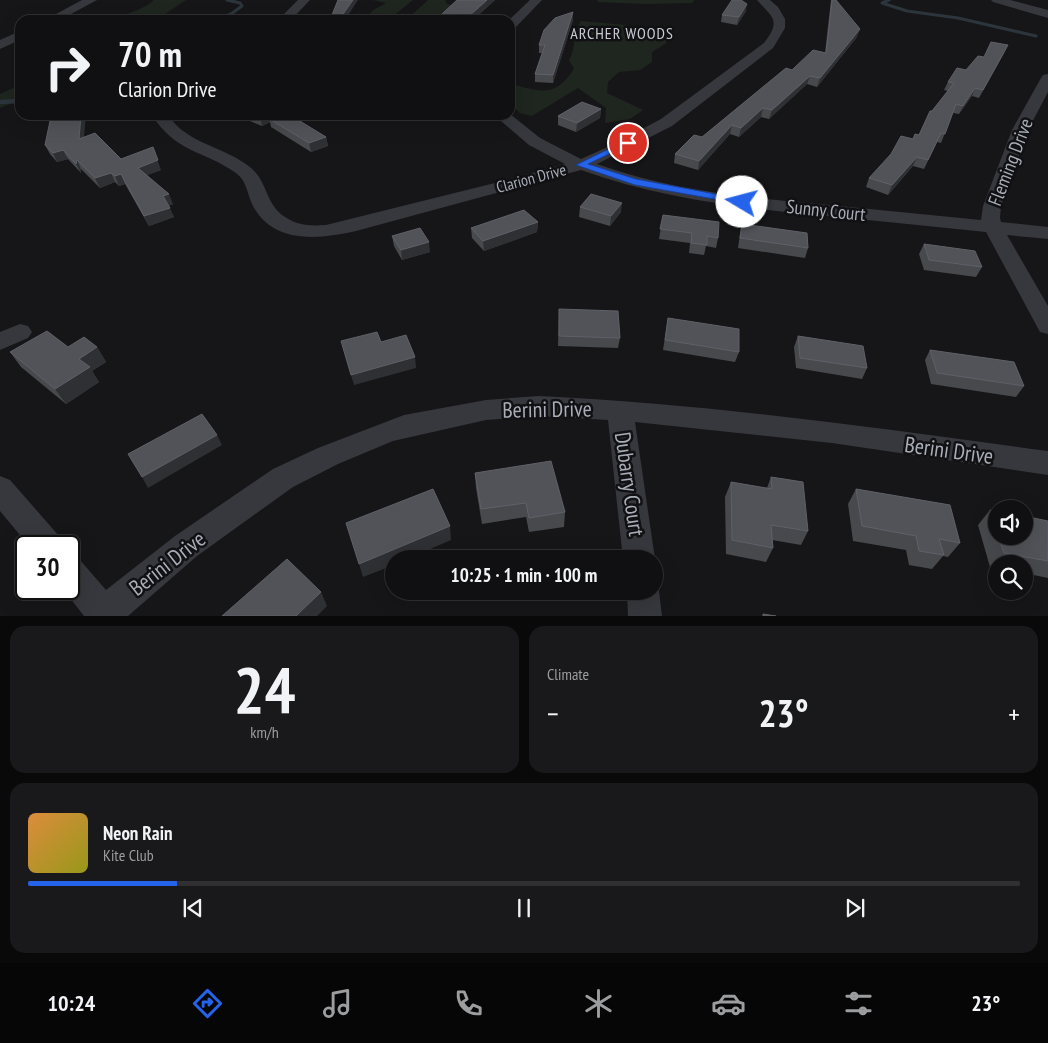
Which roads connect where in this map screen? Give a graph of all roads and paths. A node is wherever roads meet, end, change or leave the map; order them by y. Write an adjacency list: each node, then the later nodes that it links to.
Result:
1 (90, 0): 7 (street)
2 (304, 0): 8 (street)
3 (536, 0): 9 (street)
4 (764, 0): 15 (street, Clarion Drive)
5 (997, 0): 6 (street)
6 (1048, 14)
7 (61, 15)
8 (289, 15)
9 (515, 21)
10 (15, 38): 11 (street)
11 (0, 45)
12 (1047, 82): 16 (street, Fleming Drive)
13 (163, 120): 15 (street, Clarion Drive)
14 (508, 120): 15 (street, Sunny Court)
15 (580, 165): 16 (street, Sunny Court)
16 (993, 227): 17 (street, Sunny Court); 18 (street, Fleming Drive)
17 (1048, 233)
18 (1048, 326)
19 (620, 410): 20 (street, Berini Drive); 23 (street, Dubarry Court); 26 (street, Berini Drive)
20 (1048, 463)
21 (0, 489): 22 (street)
22 (39, 535)
23 (638, 550)
24 (80, 585): 26 (street)
25 (644, 600): 27 (street)
26 (103, 614)
27 (645, 616)

